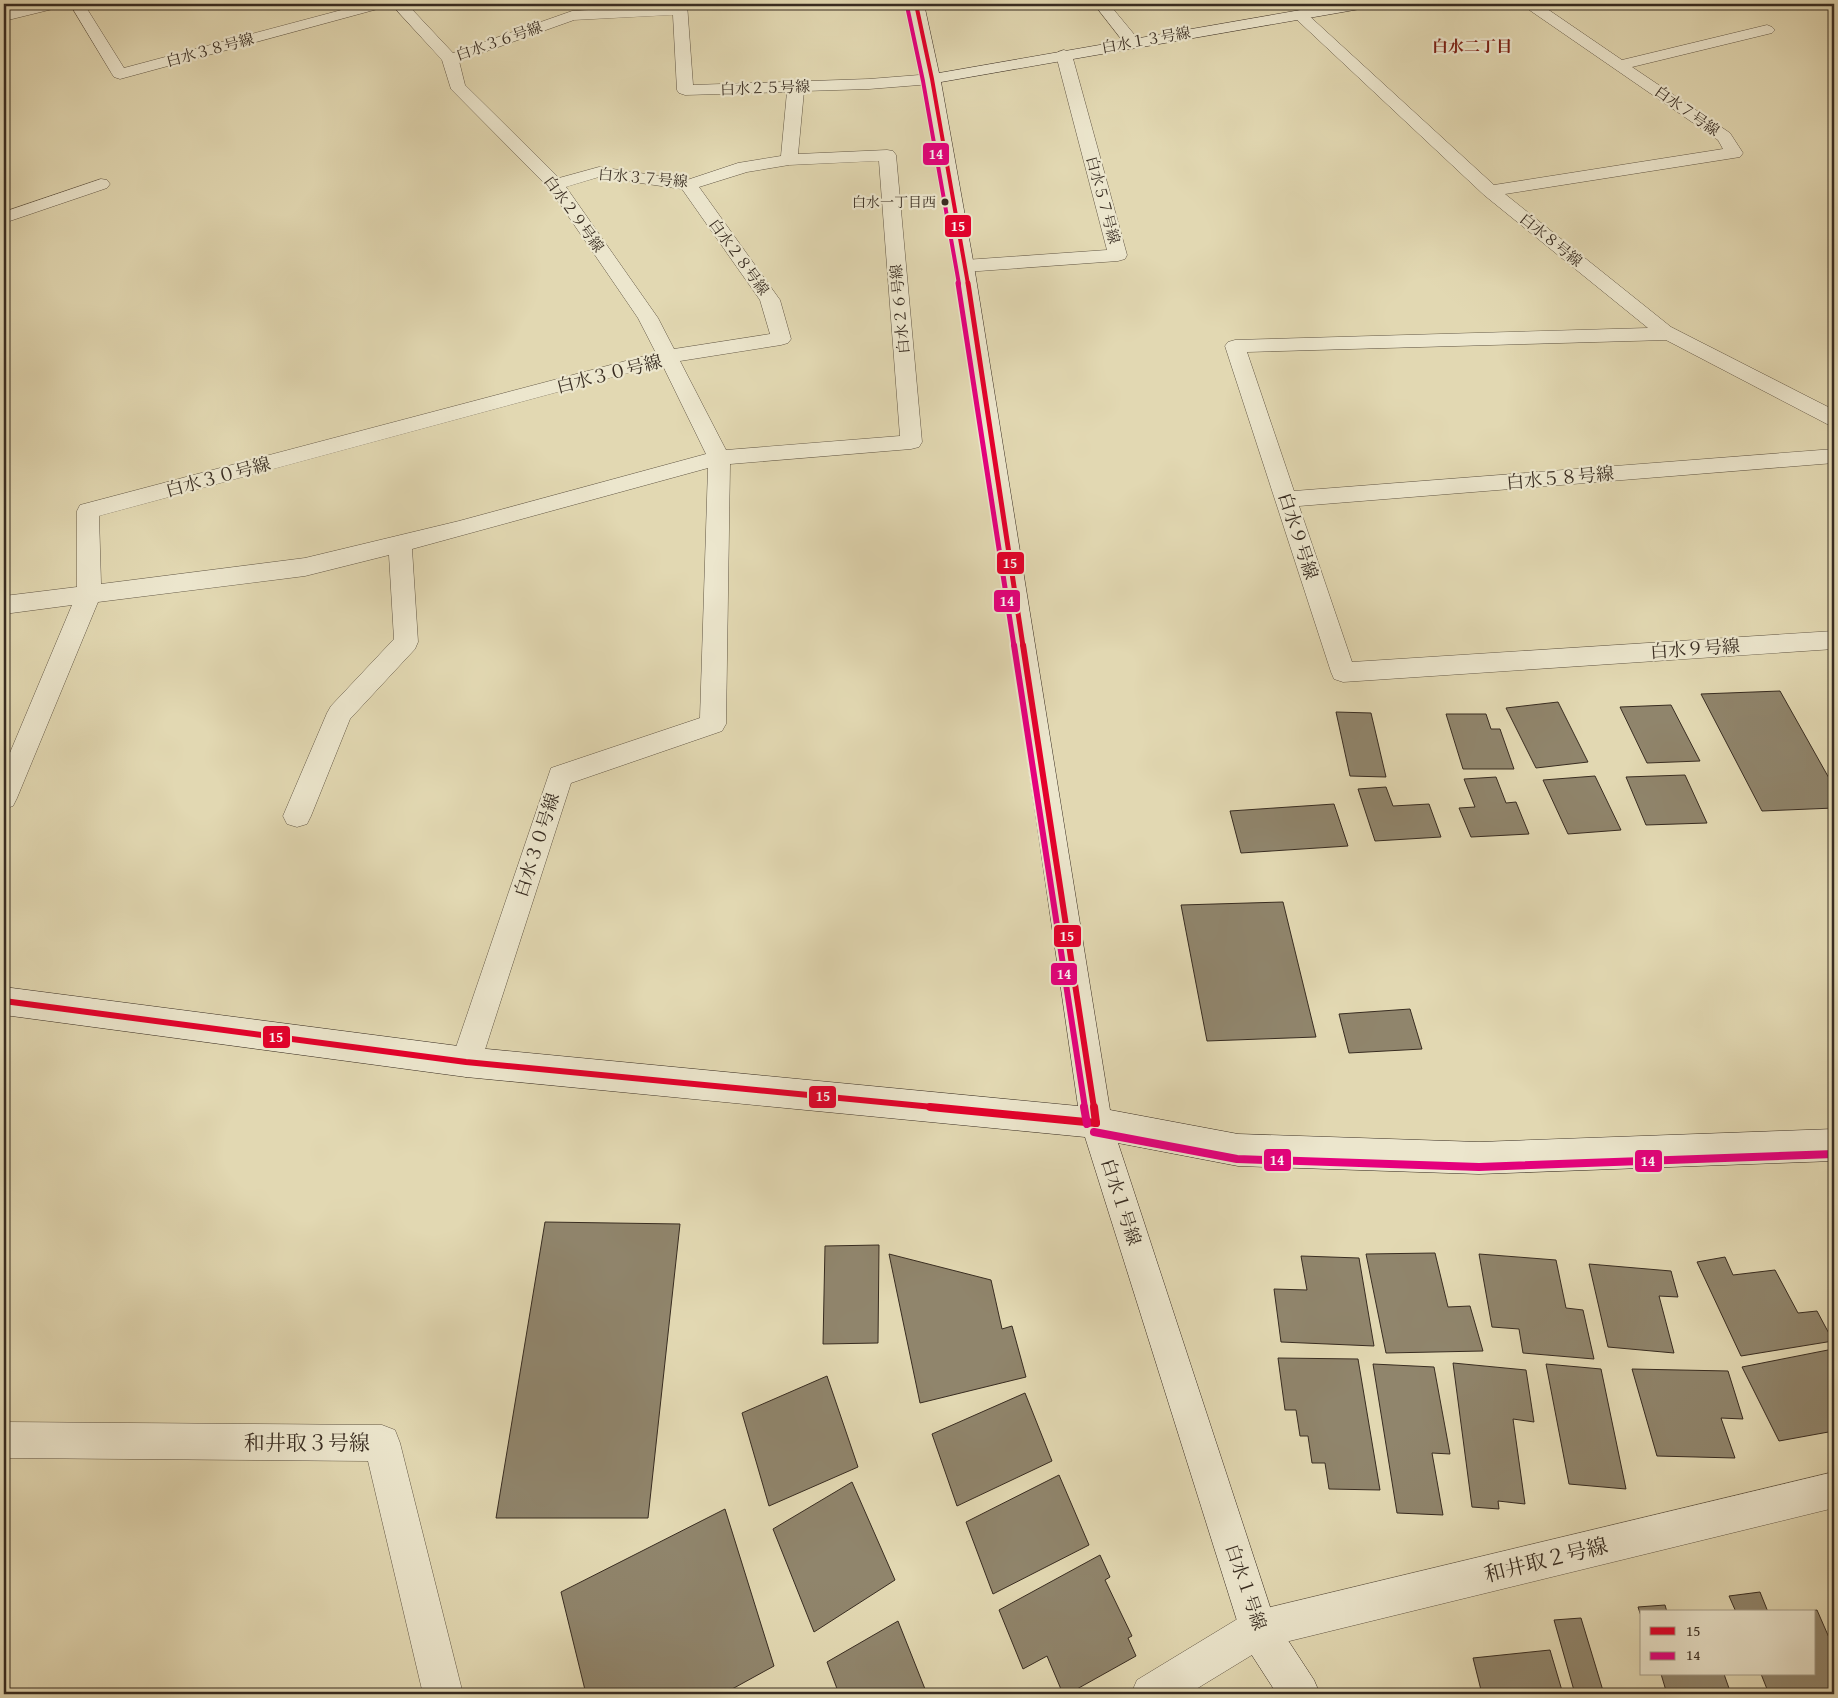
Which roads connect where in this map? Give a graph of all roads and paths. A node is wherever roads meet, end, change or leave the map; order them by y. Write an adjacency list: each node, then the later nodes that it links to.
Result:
1 (56, 4): 12 (street)
2 (77, 4): 3 (street, 白水３８号線)
3 (380, 4)
4 (399, 4): 17 (street, 白水３６号線)
5 (555, 4): 13 (street)
6 (916, 4): 19 (street, 白水１号線)
7 (1101, 4): 15 (street)
8 (1360, 4): 11 (street, 白水１３号線)
9 (1530, 4): 18 (street, 白水７号線)
10 (680, 7): 13 (street, 白水３６号線); 20 (street, 白水２５号線)
11 (1300, 15): 15 (street, 白水１３号線); 25 (street, 白水８号線)
12 (4, 16)
13 (572, 16): 17 (street, 白水３６号線)
14 (1767, 30): 18 (street)
15 (1132, 42): 16 (street, 白水１３号線)
16 (1064, 55): 19 (street, 白水１３号線); 27 (street, 白水５７号線)
17 (450, 59): 23 (street, 白水２９号線)
18 (1620, 65): 25 (street, 白水７号線)
19 (932, 79): 20 (street, 白水２５号線); 27 (street, 白水１号線)
20 (796, 87): 21 (street)
21 (789, 160): 24 (street, 白水３７号線); 32 (street, 白水２６号線)
22 (101, 184): 26 (street)
23 (555, 184): 24 (street, 白水３７号線); 29 (street, 白水２９号線)
24 (688, 185): 29 (street, 白水２８号線)
25 (1490, 191): 28 (street, 白水８号線)
26 (4, 218)
27 (965, 266): 43 (street, 白水１号線)
28 (1668, 334): 30 (street, 白水８号線); 33 (street, 白水９号線)
29 (668, 356): 32 (street, 白水３０号線); 35 (street, 白水３０号線)
30 (1834, 419)
31 (1834, 456): 33 (street, 白水５８号線)
32 (719, 458): 34 (street); 42 (street, 白水３０号線)
33 (1286, 499): 37 (street, 白水９号線)
34 (400, 544): 35 (street); 40 (street)
35 (89, 594): 36 (street); 38 (street, 白水３０号線)
36 (4, 605)
37 (1834, 640)
38 (12, 760): 39 (street, 白水３０号線)
39 (4, 798)
40 (297, 816)
41 (4, 1001): 42 (street)
42 (466, 1062): 43 (street)
43 (1096, 1123): 44 (street); 47 (street, 白水１号線)
44 (1834, 1145)
45 (4, 1440): 48 (street, 和井取３号線)
46 (1834, 1490): 47 (street, 和井取２号線)
47 (1258, 1629): 49 (street, 和井取２号線); 50 (street, 白水１号線)
48 (444, 1694)
49 (1151, 1694)
50 (1300, 1694)

